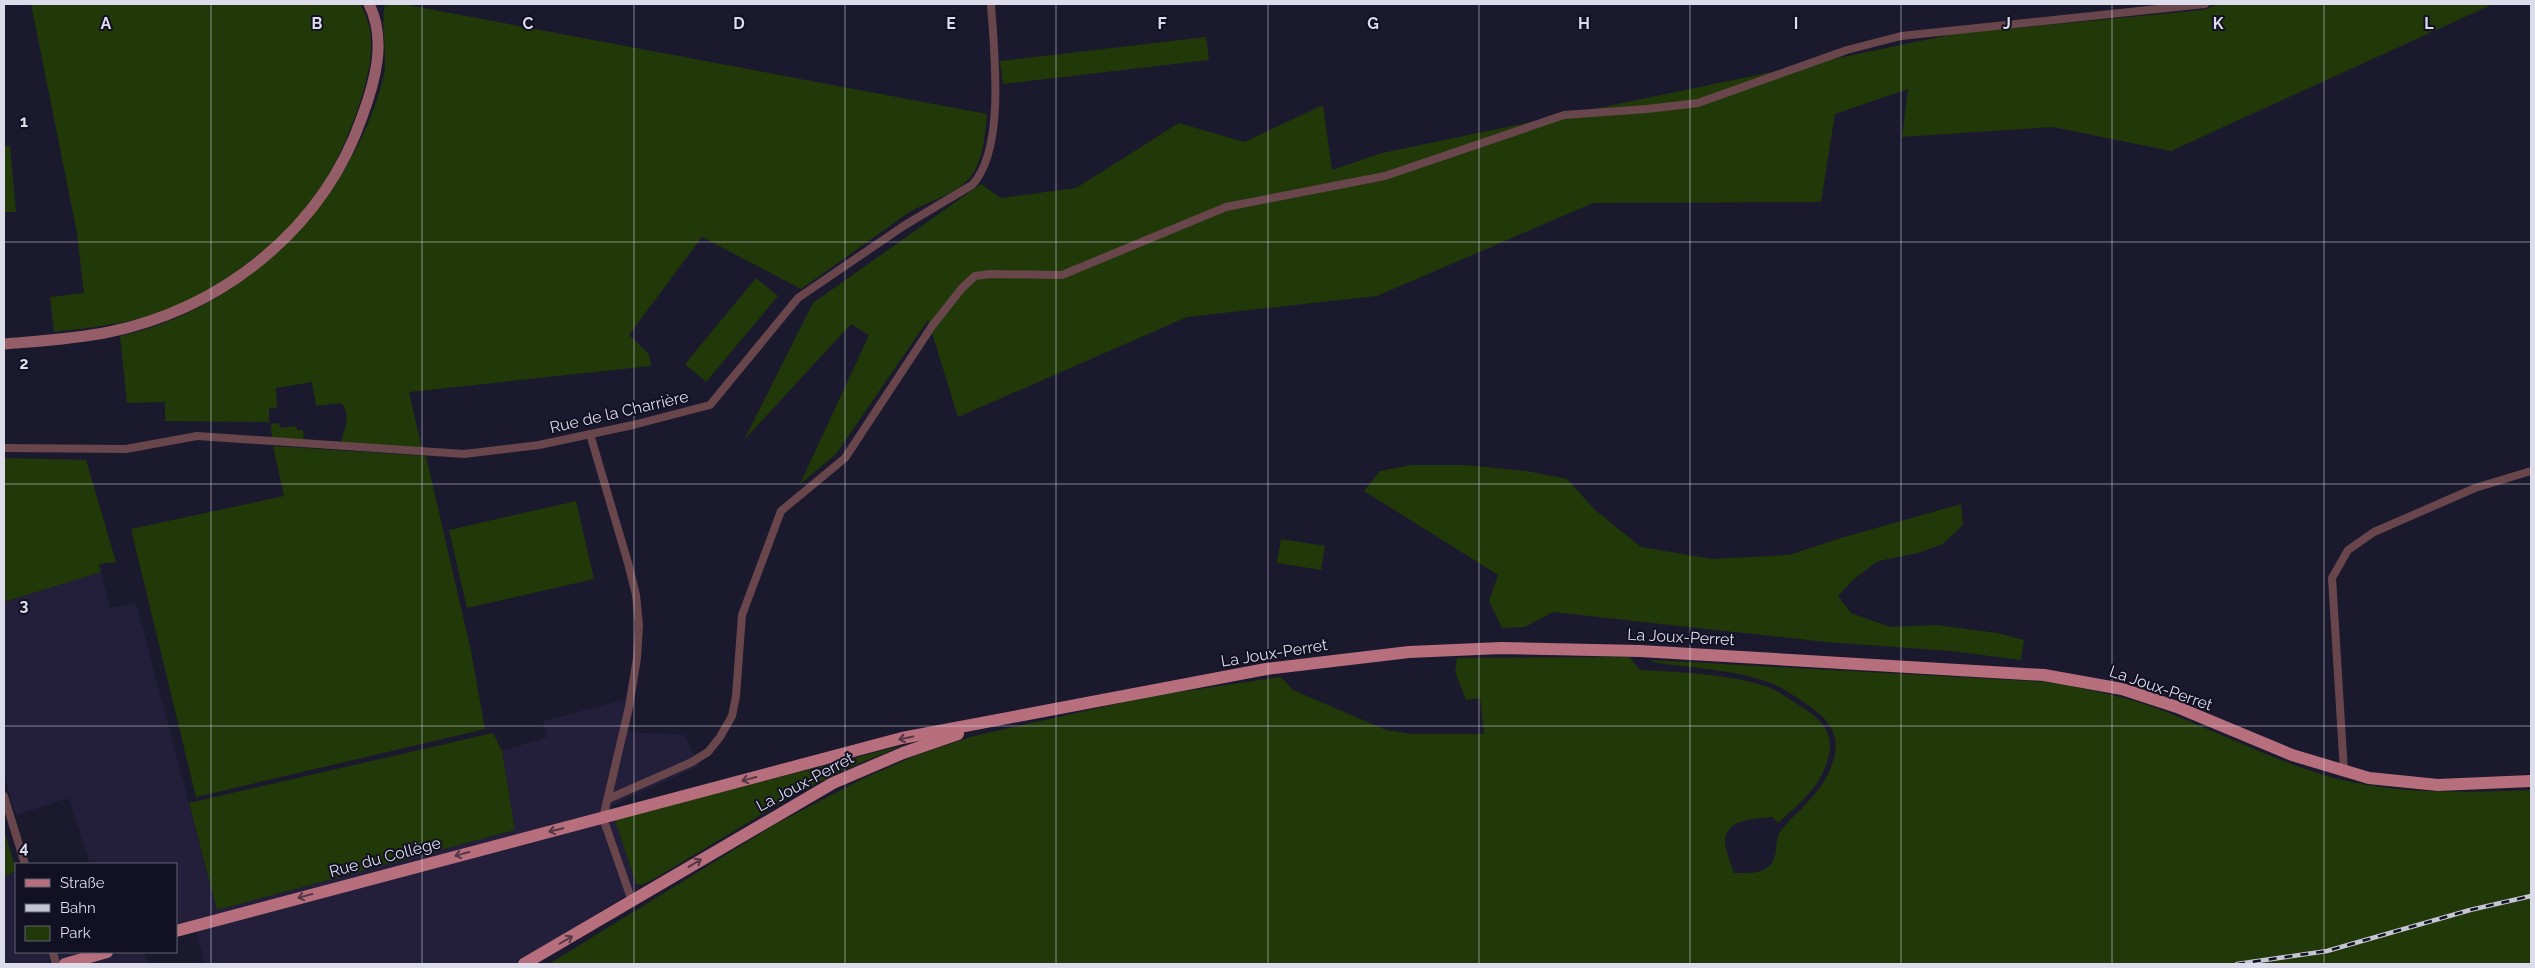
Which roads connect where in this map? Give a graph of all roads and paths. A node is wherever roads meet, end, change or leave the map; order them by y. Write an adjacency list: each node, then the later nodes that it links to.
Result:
1 (369, 4): 4 (main road)
2 (991, 4): 5 (street, Rue de la Charrière)
3 (2205, 4): 12 (street)
4 (4, 344)
5 (590, 434): 6 (street, Rue de la Charrière); 12 (street)
6 (4, 448)
7 (2531, 471): 9 (street)
8 (1006, 719): 9 (main road, La Joux-Perret); 13 (main road, La Joux-Perret, one-way to 13); 15 (main road, La Joux-Perret, one-way to 8)
9 (2344, 772): 10 (main road, La Joux-Perret)
10 (2531, 781)
11 (4, 796): 14 (street)
12 (608, 799): 13 (street)
13 (603, 818): 15 (street); 16 (main road, Rue du Collège, one-way to 16)
14 (25, 863)
15 (632, 901): 19 (main road, La Joux-Perret, one-way to 15)
16 (178, 930)
17 (104, 953): 18 (main road)
18 (65, 964)
19 (524, 964)

